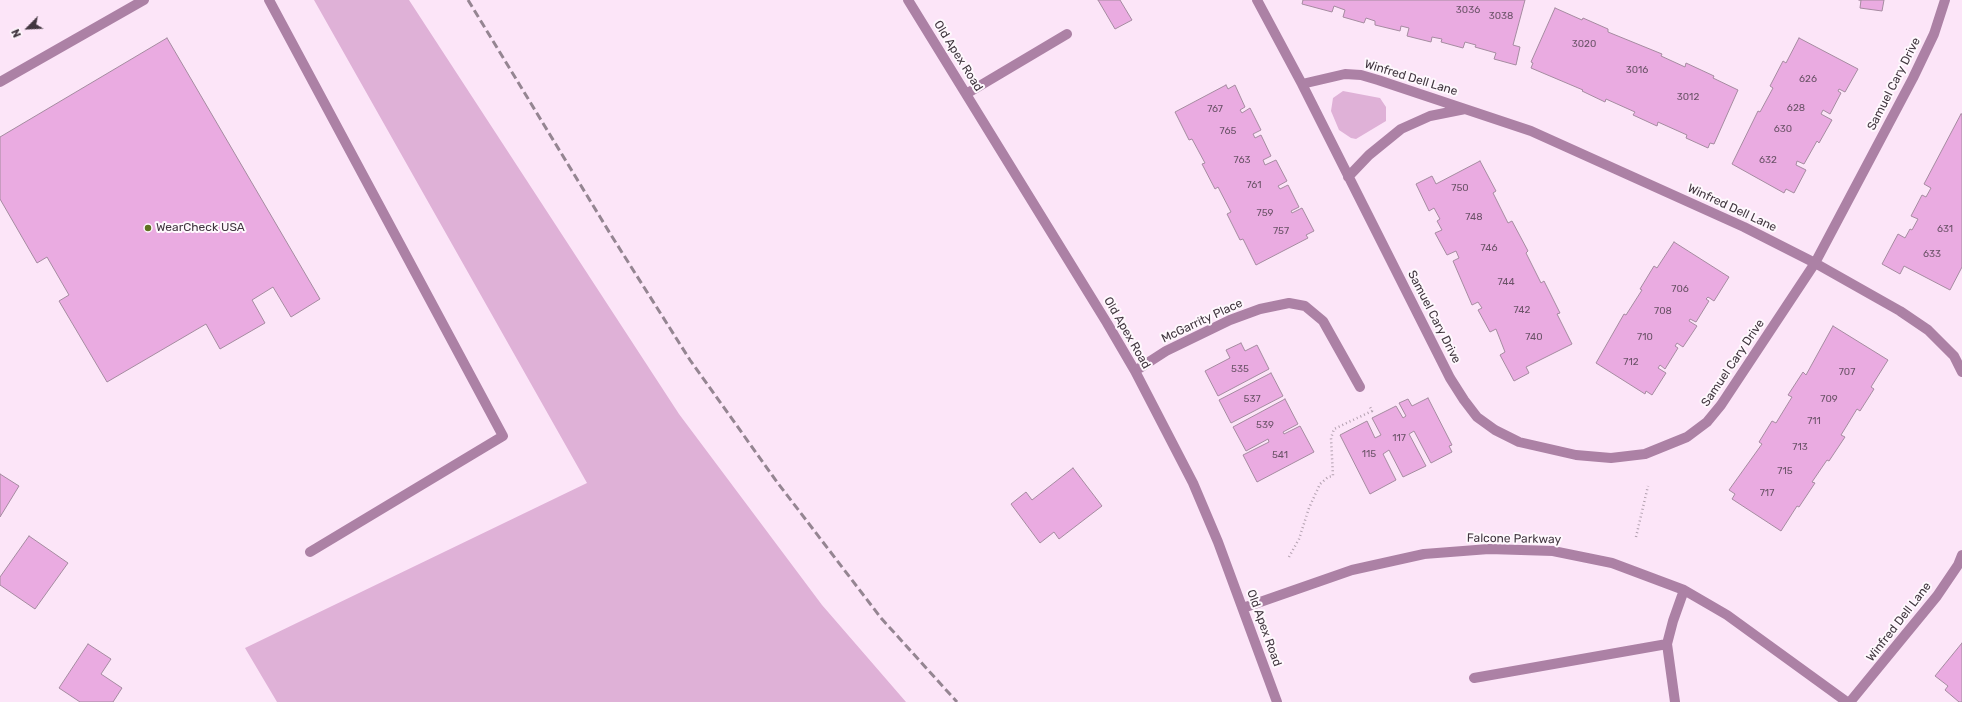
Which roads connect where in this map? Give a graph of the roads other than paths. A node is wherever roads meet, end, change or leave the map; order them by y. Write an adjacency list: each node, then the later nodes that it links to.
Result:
1 (144, 0): 7 (street)
2 (269, 0): 16 (street)
3 (908, 0): 9 (street, Old Apex Road)
4 (1257, 0): 8 (street, Samuel Cary Drive)
5 (1944, 0): 12 (street, Samuel Cary Drive)
6 (1067, 34): 9 (street)
7 (0, 82)
8 (1302, 84): 10 (street, Winfred Dell Lane); 11 (street, Samuel Cary Drive)
9 (966, 94): 13 (street, Old Apex Road)
10 (1465, 109): 11 (street, Winfred Dell Lane); 12 (street, Winfred Dell Lane)
11 (1348, 177): 12 (street, Samuel Cary Drive)
12 (1815, 264): 14 (street, Winfred Dell Lane)
13 (1135, 371): 15 (street, McGarrity Place); 19 (street, Old Apex Road)
14 (1962, 372)
15 (1360, 388)
16 (310, 552)
17 (1962, 555): 25 (street, Winfred Dell Lane)
18 (1684, 590): 19 (street, Falcone Parkway); 20 (street); 24 (street, Falcone Parkway)
19 (1243, 608): 22 (street, Old Apex Road)
20 (1667, 644): 21 (street); 23 (street)
21 (1474, 678)
22 (1277, 702)
23 (1675, 702)
24 (1847, 702)
25 (1850, 702)

